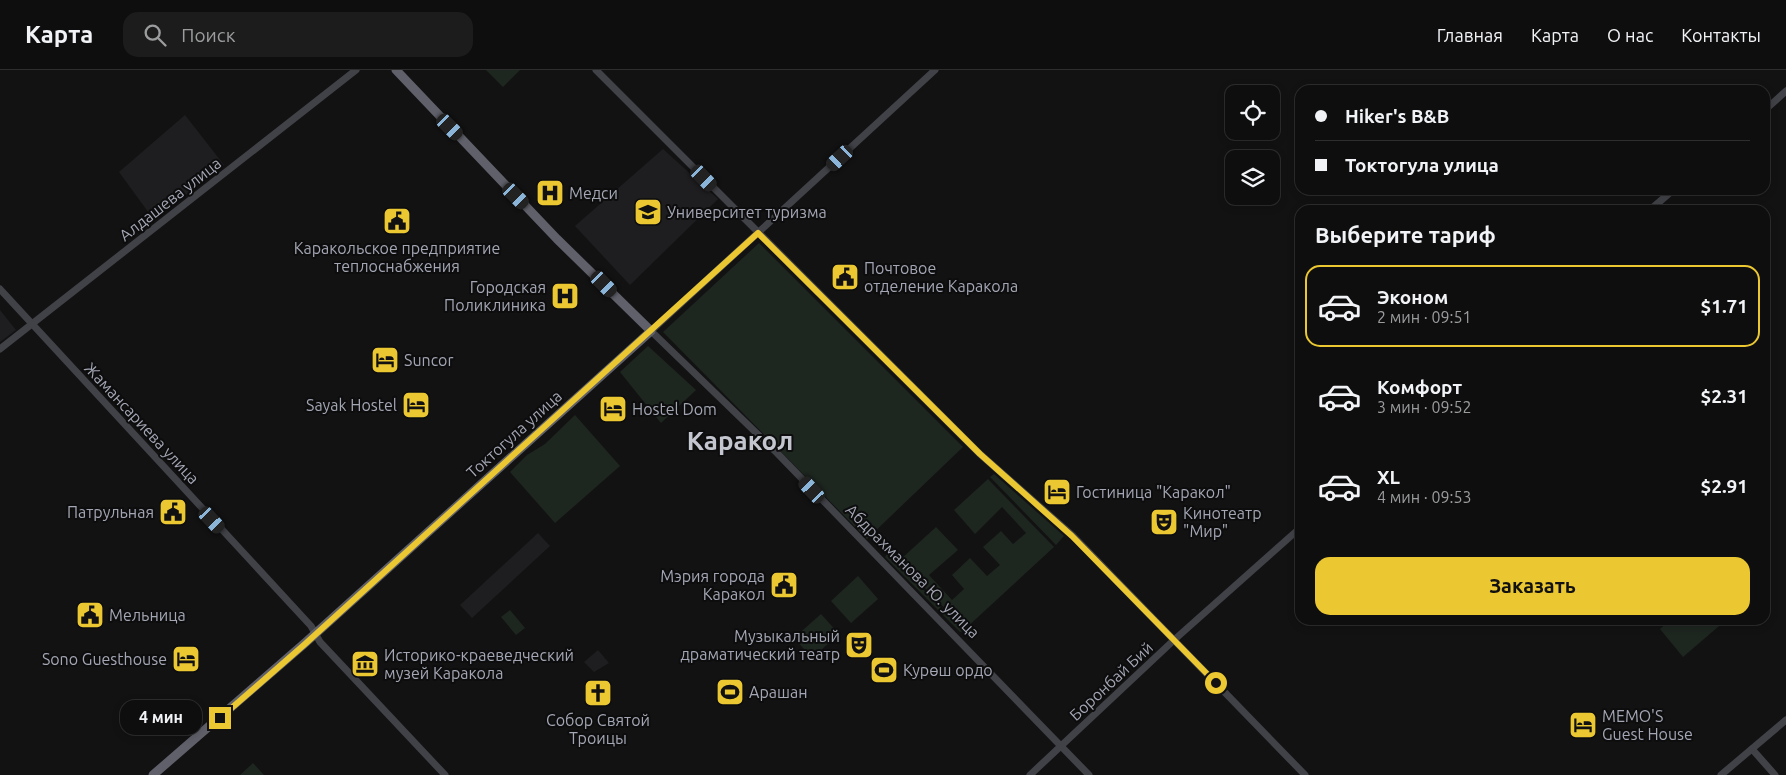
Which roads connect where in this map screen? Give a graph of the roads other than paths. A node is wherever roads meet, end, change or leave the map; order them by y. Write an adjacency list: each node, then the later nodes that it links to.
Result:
1 (356, 70): 11 (main road, Алдашева улица)
2 (396, 70): 12 (highway, Абдрахманова Ю. улица)
3 (596, 70): 9 (main road)
4 (935, 70): 9 (main road, Токтогула улица)
5 (1786, 91): 6 (main road)
6 (1770, 105)
7 (1667, 195): 8 (main road)
8 (1656, 205)
9 (758, 233): 12 (main road, Токтогула улица); 16 (main road)
10 (0, 289): 11 (main road, Жамансариева улица)
11 (31, 324): 13 (main road, Алдашева улица); 15 (main road, Жамансариева улица)
12 (651, 331): 15 (highway, Токтогула улица); 18 (main road, Абдрахманова Ю. улица)
13 (0, 349)
14 (1295, 532): 16 (main road, Боронбай Бий)
15 (315, 633): 20 (highway, Токтогула улица); 21 (main road, Жамансариева улица)
16 (1174, 640): 18 (main road, Боронбай Бий); 24 (main road)
17 (1786, 720): 19 (main road)
18 (1062, 746): 22 (main road, Боронбай Бий); 23 (main road, Абдрахманова Ю. улица)
19 (1752, 749): 25 (main road); 26 (main road)
20 (153, 775)
21 (445, 775)
22 (1030, 775)
23 (1089, 775)
24 (1305, 775)
25 (1721, 775)
26 (1774, 775)

